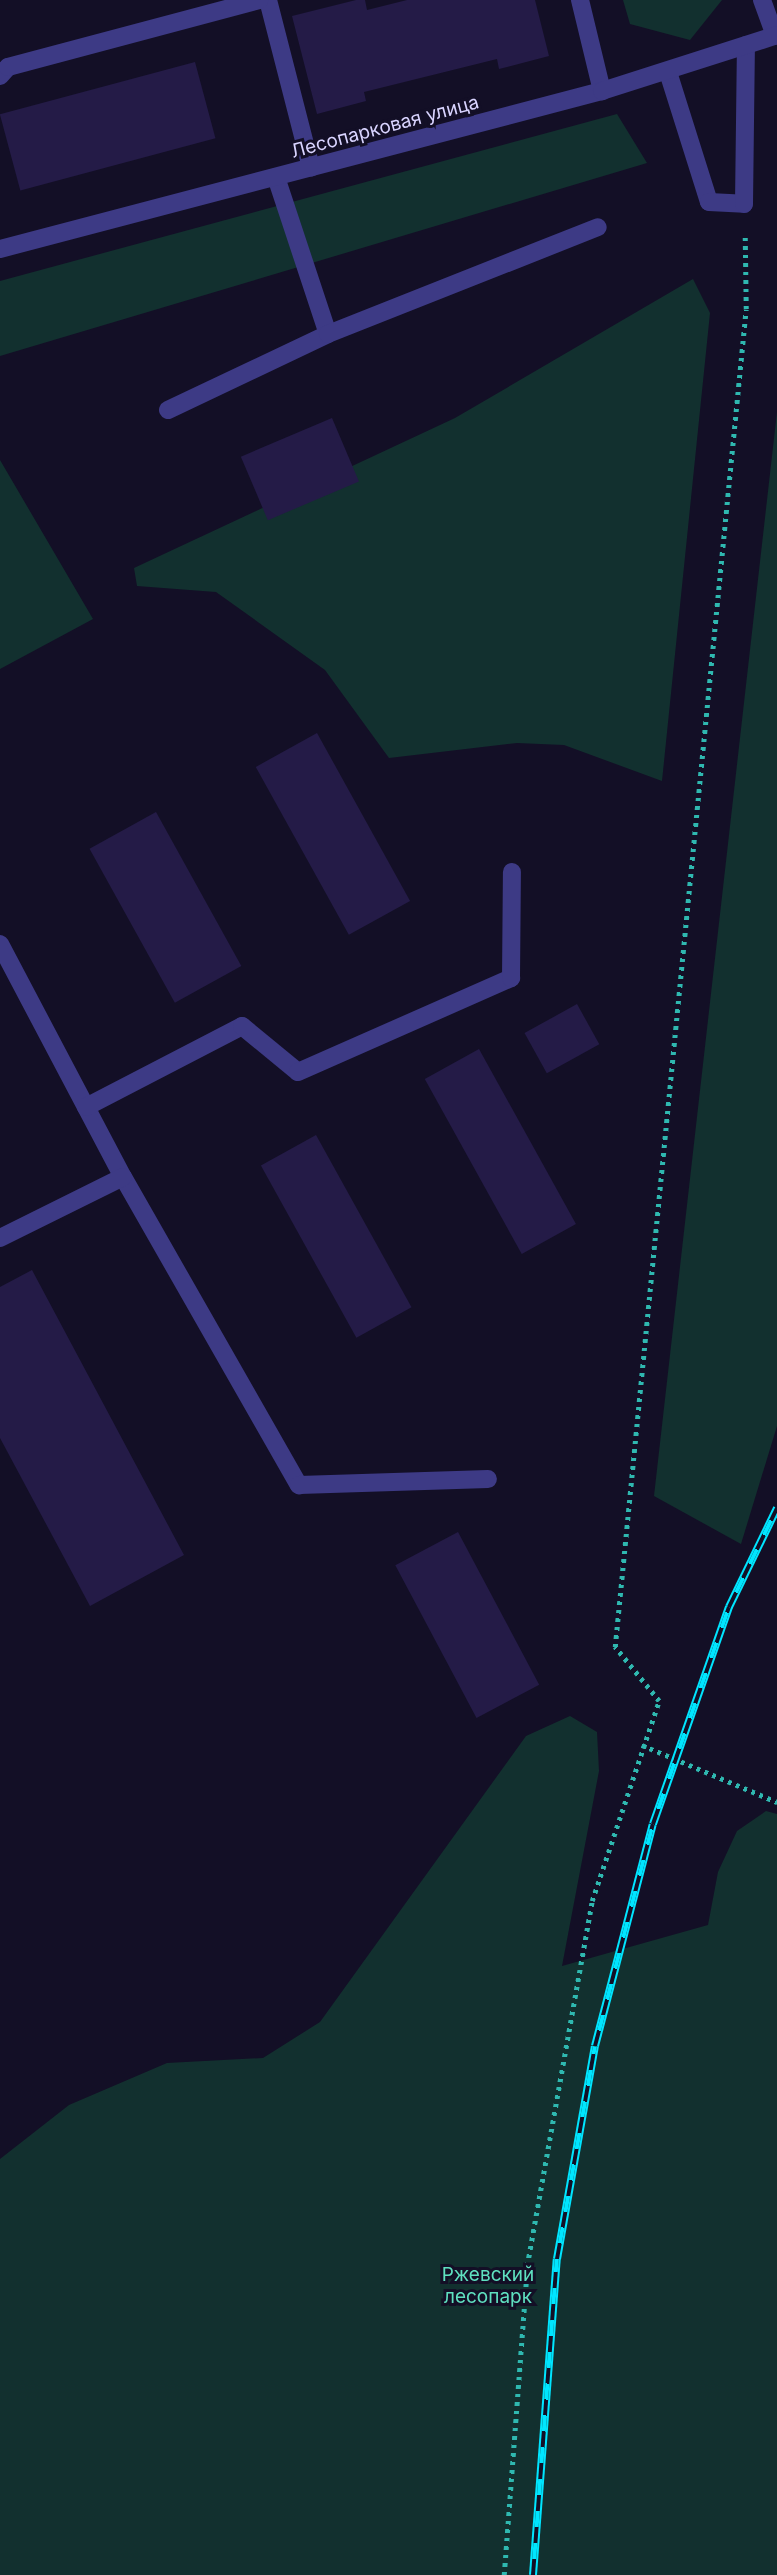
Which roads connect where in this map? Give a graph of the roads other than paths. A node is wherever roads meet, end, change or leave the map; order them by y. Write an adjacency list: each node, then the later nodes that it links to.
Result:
1 (259, 0): 8 (street)
2 (268, 0): 10 (street)
3 (580, 0): 9 (street)
4 (762, 0): 5 (street)
5 (776, 35): 6 (street, Лесопарковая улица)
6 (746, 45): 7 (street, Лесопарковая улица); 7 (street)
7 (667, 72): 9 (street, Лесопарковая улица)
8 (0, 76)
9 (602, 91): 10 (street, Лесопарковая улица)
10 (312, 168): 11 (street, Лесопарковая улица)
11 (276, 177): 13 (street, Лесопарковая улица); 14 (street)
12 (598, 227): 14 (street)
13 (0, 249)
14 (328, 334): 15 (street)
15 (169, 410)
16 (512, 873): 18 (street)
17 (0, 944): 18 (street)
18 (86, 1107): 19 (street)
19 (123, 1177): 20 (street); 21 (street)
20 (0, 1238)
21 (488, 1479)

